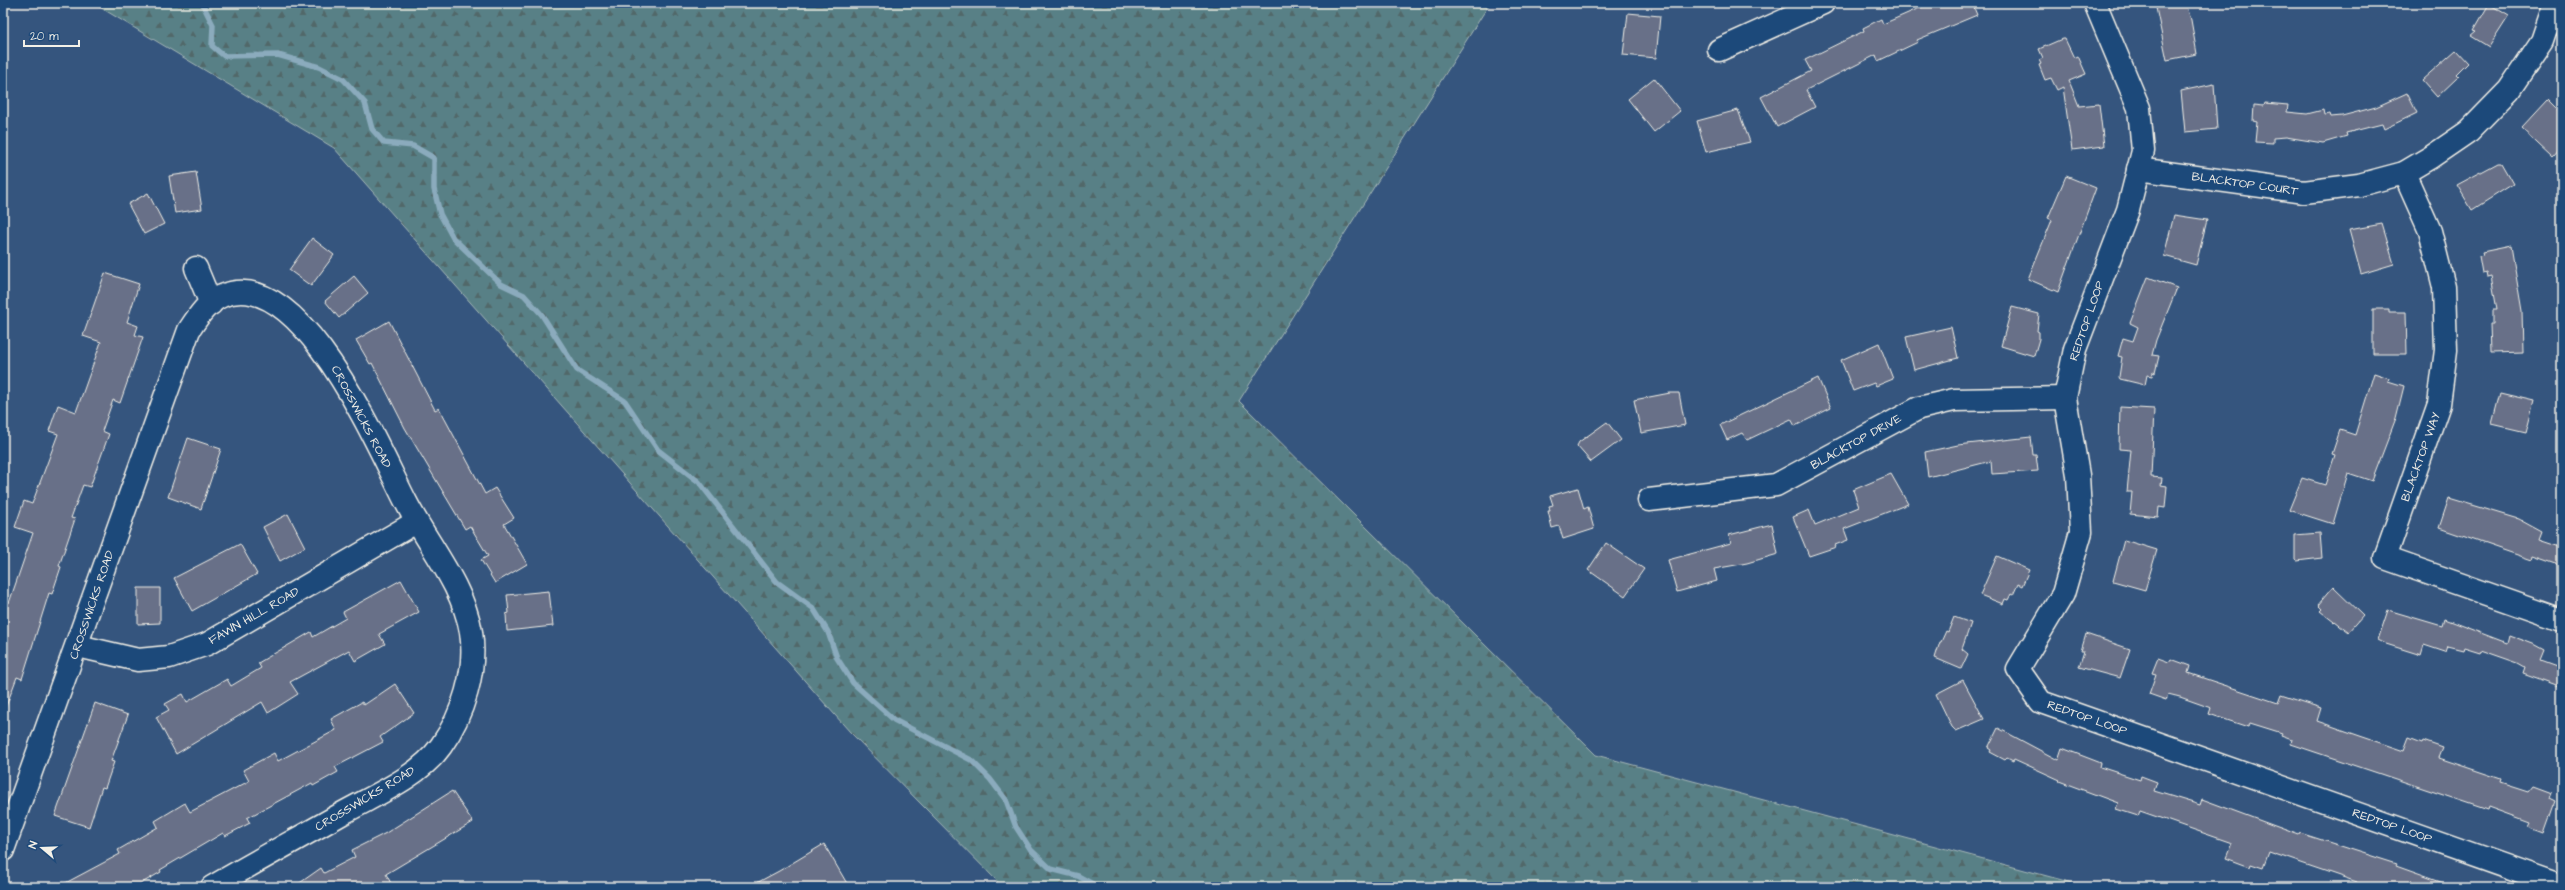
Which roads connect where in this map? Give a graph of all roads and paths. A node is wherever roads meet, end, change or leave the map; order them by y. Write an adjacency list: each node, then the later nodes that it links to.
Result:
1 (1823, 3): 4 (street)
2 (2095, 3): 5 (street, REDTOP LOOP)
3 (2555, 3): 6 (street, BLACKTOP COURT)
4 (1719, 50)
5 (2138, 169): 6 (street, BLACKTOP COURT); 9 (street, REDTOP LOOP)
6 (2404, 173): 12 (street, BLACKTOP WAY)
7 (196, 268): 8 (street)
8 (211, 304): 11 (street, CROSSWICKS ROAD); 13 (street, CROSSWICKS ROAD)
9 (2065, 398): 10 (street, BLACKTOP DRIVE); 15 (street, REDTOP LOOP)
10 (1649, 500)
11 (416, 522): 13 (street, FAWN HILL ROAD); 16 (street, CROSSWICKS ROAD)
12 (2562, 620)
13 (78, 646): 14 (street, CROSSWICKS ROAD)
14 (3, 850)
15 (2562, 886)
16 (212, 887)

